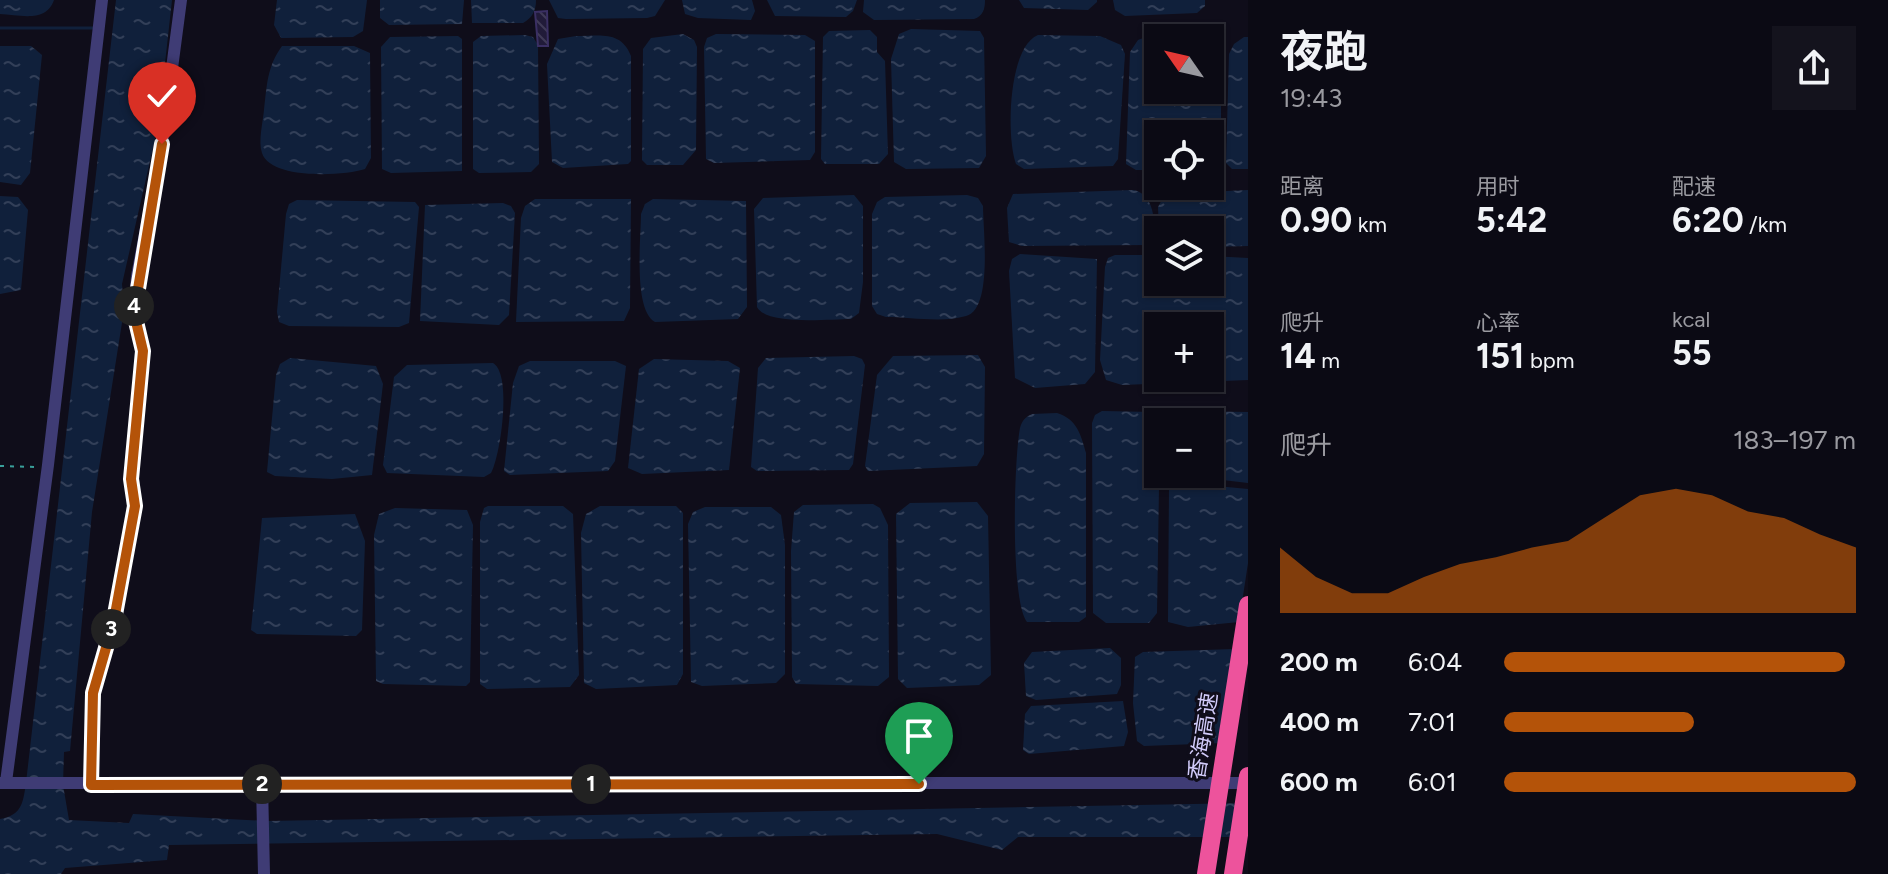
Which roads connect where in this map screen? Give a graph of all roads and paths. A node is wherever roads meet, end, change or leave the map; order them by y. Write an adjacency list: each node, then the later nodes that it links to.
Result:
1 (102, 0): 3 (street)
2 (181, 0): 10 (street)
3 (48, 465): 4 (path); 7 (street)
4 (0, 466)
5 (1248, 605): 12 (highway, 香海高速, bridge)
6 (1248, 776): 13 (highway, bridge)
7 (3, 782): 10 (street)
8 (1248, 783): 9 (street)
9 (262, 784): 10 (street); 11 (street)
10 (91, 785)
11 (264, 874)
12 (1206, 874)
13 (1233, 874)

